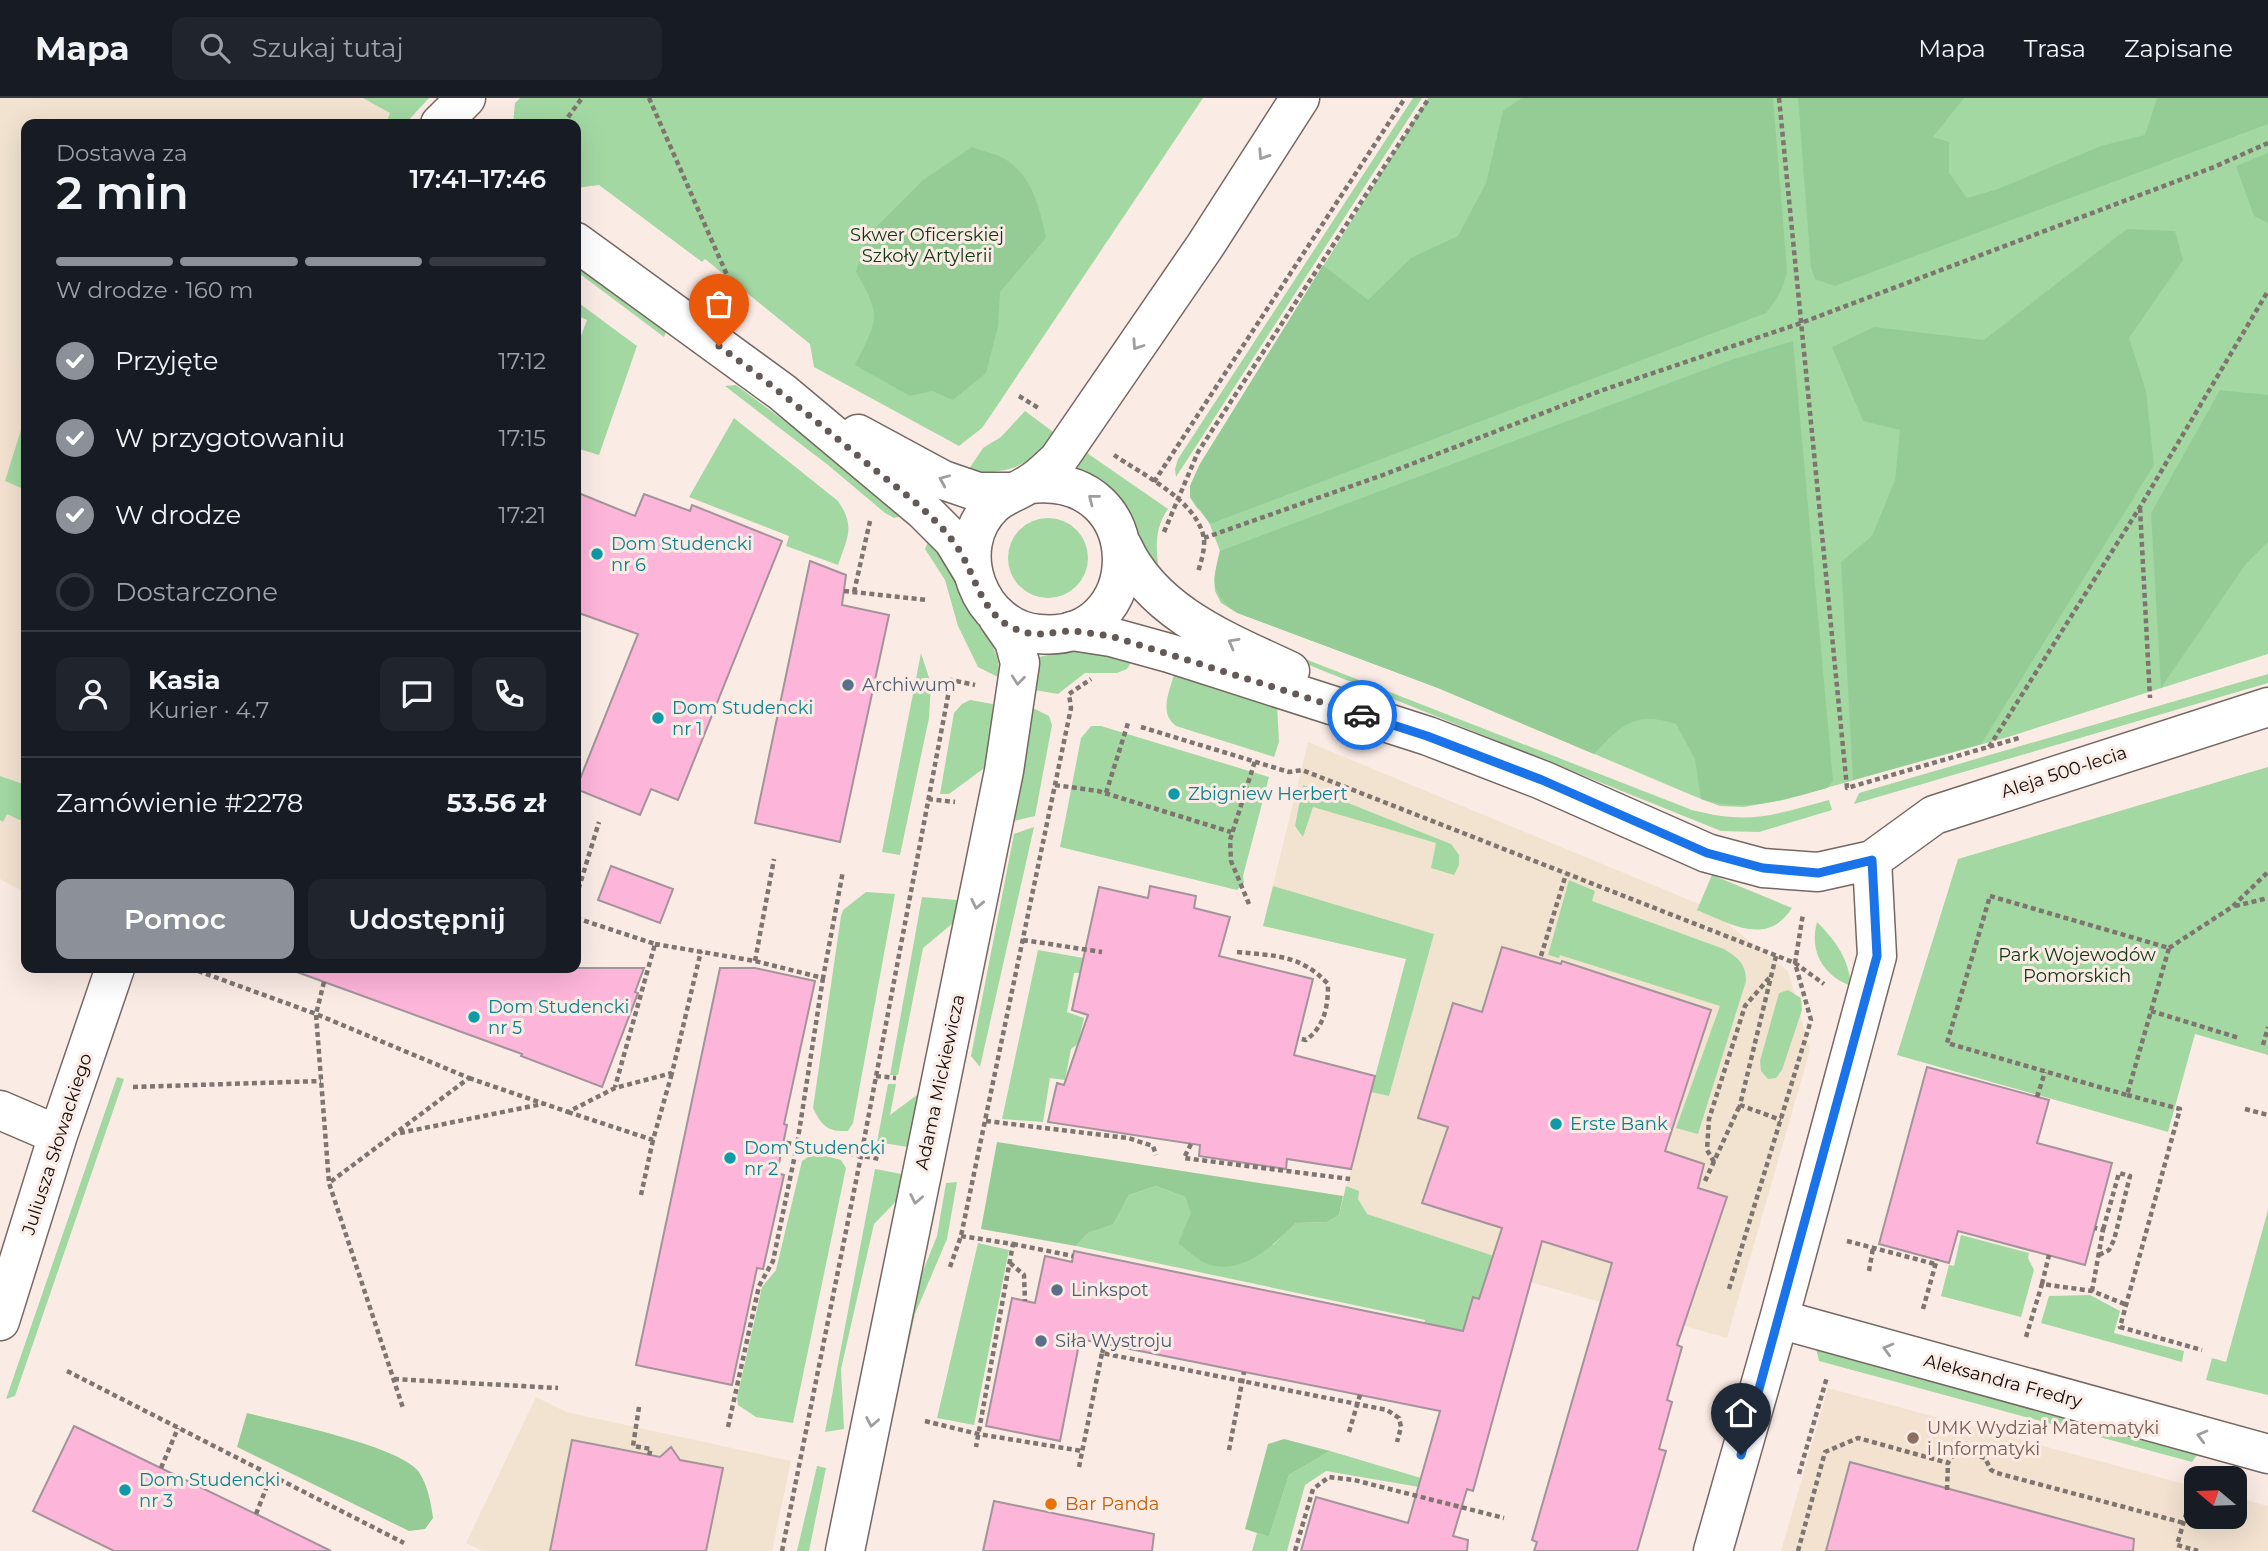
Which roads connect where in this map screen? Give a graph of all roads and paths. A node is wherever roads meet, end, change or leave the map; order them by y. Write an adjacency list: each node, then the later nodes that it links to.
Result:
1 (466, 98): 8 (street)
2 (582, 98): 9 (path)
3 (649, 98): 13 (path)
4 (1300, 98): 18 (street, one-way to 18)
5 (1405, 98): 17 (path)
6 (1429, 98): 19 (path)
7 (1779, 98): 14 (path)
8 (445, 119)
9 (567, 119)
10 (2268, 143): 14 (path)
11 (581, 246): 15 (street)
12 (2268, 291): 20 (path)
13 (738, 300)
14 (1801, 323): 20 (path); 22 (path)
15 (782, 392): 18 (street, one-way to 15); 25 (street)
16 (1112, 454): 17 (path)
17 (1154, 482): 19 (path)
18 (1020, 488): 24 (street, one-way to 18); 25 (street)
19 (1180, 499): 22 (path); 23 (path)
20 (2140, 507): 33 (path)
21 (872, 513): 28 (path)
22 (1204, 538): 26 (path)
23 (1162, 541)
24 (1123, 547): 31 (street); 38 (street, one-way to 24)
25 (973, 573): 30 (street)
26 (1197, 577)
27 (844, 591): 28 (path)
28 (854, 592): 29 (path)
29 (927, 600)
30 (999, 618): 31 (street); 165 (street, Adama Mickiewicza, one-way to 165)
31 (1072, 631): 38 (street)
32 (977, 686): 100 (path)
33 (2150, 699)
34 (2268, 707): 45 (street, Aleja 500-lecia)
35 (1071, 708): 40 (path)
36 (1128, 723): 41 (path)
37 (1141, 727): 39 (path)
38 (1427, 736): 45 (street)
39 (1255, 761): 43 (path); 48 (path)
40 (1055, 785): 41 (path); 55 (path)
41 (1106, 793): 43 (path)
42 (598, 822): 49 (path)
43 (1231, 832): 51 (path)
44 (774, 859): 63 (path)
45 (1872, 860): 124 (street)
46 (843, 871): 68 (path)
47 (2268, 872): 52 (path)
48 (1566, 874): 61 (path); 62 (path)
49 (581, 880)
50 (2268, 898): 52 (path)
51 (1249, 905)
52 (2232, 907): 57 (path)
53 (1803, 913): 64 (path)
54 (581, 920): 56 (path)
55 (1023, 940): 59 (path); 92 (path)
56 (655, 944): 58 (path); 82 (path)
57 (2169, 948): 71 (path); 77 (path)
58 (701, 951): 63 (path); 78 (path)
59 (1102, 952)
60 (1237, 952): 74 (path)
61 (1541, 956)
62 (1776, 956): 64 (path); 67 (path)
63 (755, 961): 68 (path)
64 (1795, 963): 70 (path); 91 (path)
65 (114, 973): 94 (street, Juliusza Słowackiego)
66 (204, 973): 72 (path)
67 (1770, 977): 86 (path); 101 (path)
68 (823, 978): 98 (path)
69 (324, 982): 72 (path)
70 (1833, 990)
71 (2151, 1011): 75 (path); 83 (path)
72 (316, 1014): 79 (path); 80 (path)
73 (2268, 1027): 76 (path)
74 (1298, 1038)
75 (2239, 1038)
76 (2263, 1045)
77 (2045, 1072): 83 (path); 84 (path)
78 (672, 1073): 82 (path); 95 (path)
79 (469, 1078): 85 (path); 93 (path)
80 (321, 1081): 81 (path); 104 (path)
81 (133, 1087)
82 (615, 1088): 89 (path)
83 (2127, 1095): 122 (path)
84 (2037, 1097)
85 (544, 1104): 89 (path); 93 (path)
86 (1740, 1105): 91 (path); 101 (path)
87 (2245, 1109): 90 (path)
88 (0, 1110): 94 (street)
89 (568, 1112): 95 (path)
90 (2268, 1115)
91 (1781, 1120): 119 (path)
92 (986, 1121): 99 (path); 108 (path)
93 (396, 1133): 104 (path)
94 (58, 1135): 125 (street, Juliusza Słowackiego)
95 (653, 1140): 105 (path)
96 (783, 1142): 98 (path)
97 (1191, 1144): 102 (path)
98 (797, 1145): 100 (path); 143 (path)
99 (1156, 1155)
100 (861, 1156): 164 (path)
101 (1714, 1162): 103 (path)
102 (1350, 1179)
103 (1705, 1181)
104 (329, 1183): 135 (path)
105 (641, 1195)
106 (2095, 1228): 107 (path)
107 (2103, 1230): 113 (path); 113 (path)
108 (961, 1236): 110 (path); 115 (path)
109 (1847, 1241): 111 (path)
110 (1013, 1244): 114 (path); 116 (path)
111 (1873, 1248): 117 (path); 123 (path)
112 (2049, 1255): 118 (path)
113 (2099, 1255): 120 (path)
114 (1073, 1256)
115 (955, 1259)
116 (1010, 1263): 121 (path); 131 (path)
117 (1869, 1271)
118 (2042, 1284): 120 (path); 126 (path)
119 (1729, 1289)
120 (2092, 1291): 122 (path)
121 (1026, 1301)
122 (2127, 1305): 128 (path)
123 (1923, 1309)
124 (1779, 1319): 151 (street, Aleksandra Fredry, one-way to 124); 167 (street)
125 (0, 1321)
126 (2026, 1337)
127 (1105, 1344): 129 (path)
128 (2202, 1350)
129 (1102, 1353): 136 (path); 150 (path)
130 (1000, 1359): 131 (path)
131 (991, 1360): 146 (path)
132 (67, 1371): 144 (path)
133 (1244, 1373): 136 (path)
134 (1828, 1374): 156 (path)
135 (394, 1379): 137 (path); 141 (path)
136 (1243, 1382): 139 (path); 149 (path)
137 (558, 1388)
138 (1360, 1395): 139 (path)
139 (1358, 1404): 145 (path); 147 (path)
140 (639, 1407): 152 (path)
141 (403, 1408)
142 (925, 1421): 146 (path)
143 (728, 1427)
144 (178, 1428): 155 (path); 157 (path)
145 (1349, 1432)
146 (978, 1434): 148 (path); 150 (path)
147 (1397, 1442)
148 (976, 1447)
149 (1229, 1450)
150 (1083, 1451): 154 (path)
151 (2268, 1454)
152 (649, 1455)
153 (1948, 1463): 158 (path); 161 (path); 168 (path)
154 (1079, 1467)
155 (161, 1468)
156 (1799, 1474)
157 (271, 1476): 159 (path); 162 (path)
158 (1947, 1490)
159 (256, 1514)
160 (1504, 1518): 166 (path)
161 (2184, 1523): 163 (path)
162 (404, 1543)
163 (2176, 1548): 169 (path)
164 (782, 1551)
165 (845, 1551)
166 (1295, 1551)
167 (1713, 1551)
168 (1798, 1551)
169 (2198, 1551)

